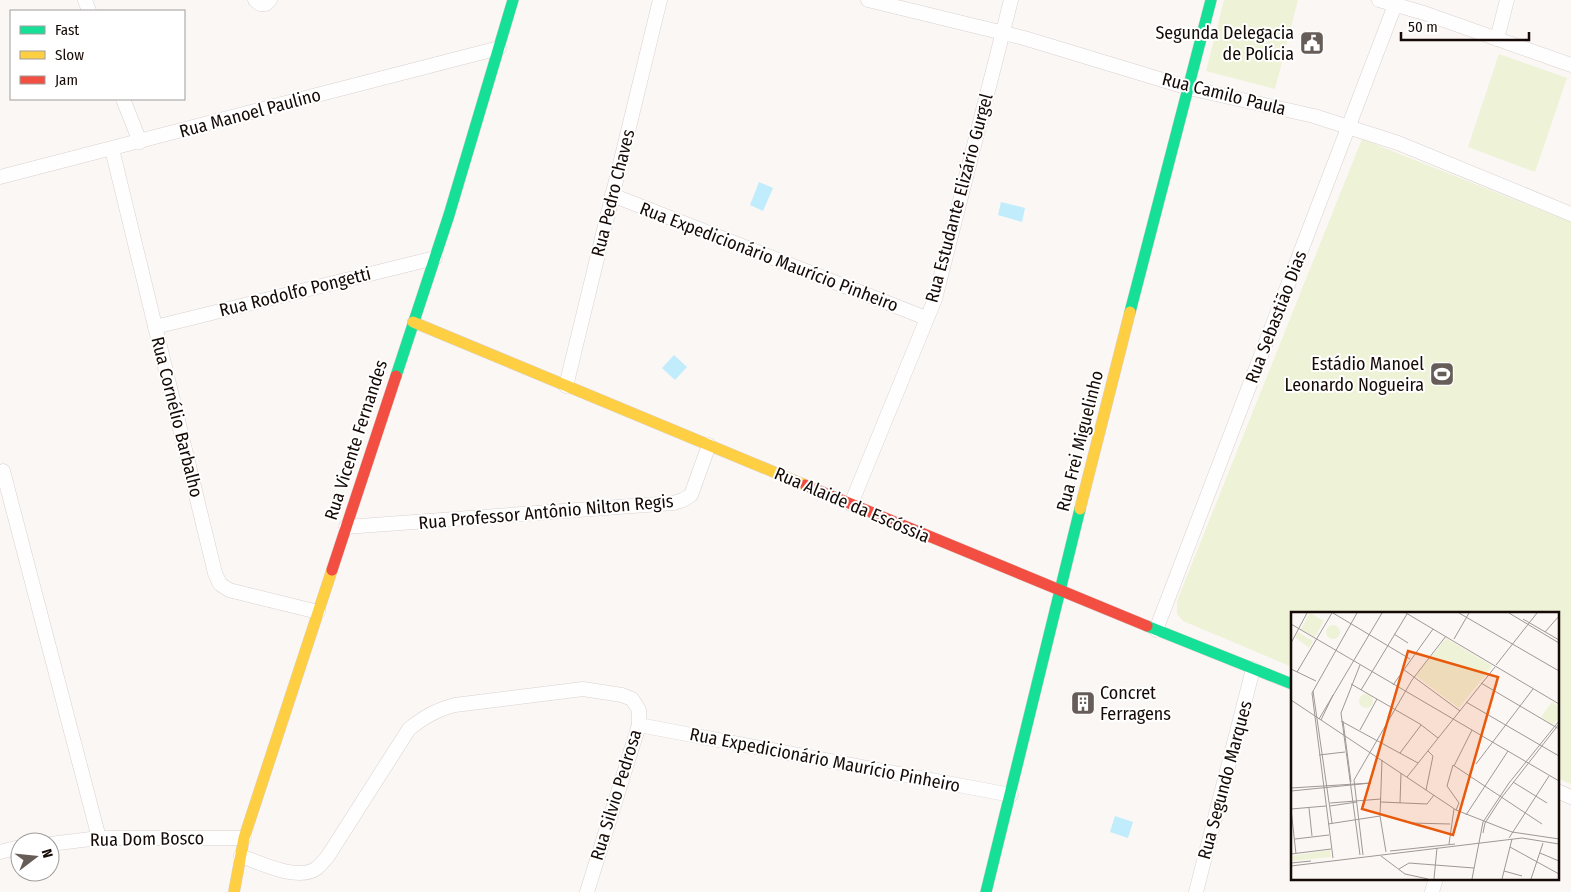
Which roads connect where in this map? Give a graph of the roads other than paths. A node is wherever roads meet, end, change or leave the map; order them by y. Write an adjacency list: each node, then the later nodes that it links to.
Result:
1 (255, 0): 2 (street)
2 (270, 0)
3 (513, 0): 13 (street, Rua Vicente Fernandes)
4 (660, 0): 21 (street, Rua Pedro Chaves)
5 (868, 0): 11 (street, Rua Camilo Paula)
6 (1011, 0): 11 (street, Rua Estudante Elizário Gurgel)
7 (1211, 0): 15 (street, Rua Frei Miguelinho)
8 (1379, 0): 10 (street)
9 (1508, 0): 12 (street)
10 (1395, 5): 12 (street); 17 (street, Rua Sebastião Dias)
11 (1002, 33): 15 (street, Rua Camilo Paula); 24 (street, Rua Estudante Elizário Gurgel)
12 (1497, 39): 14 (street)
13 (499, 48): 18 (street, Rua Manoel Paulino); 23 (street, Rua Vicente Fernandes)
14 (1571, 64)
15 (1189, 88): 17 (street, Rua Camilo Paula); 32 (street, Rua Frei Miguelinho)
16 (123, 100): 18 (street)
17 (1349, 126): 22 (street, Rua Camilo Paula); 34 (street, Rua Sebastião Dias)
18 (140, 142): 19 (street, Rua Manoel Paulino)
19 (112, 149): 20 (street, Rua Manoel Paulino); 26 (street, Rua Cornélio Barbalho)
20 (0, 177)
21 (612, 195): 24 (street, Rua Expedicionário Maurício Pinheiro); 27 (street, Rua Pedro Chaves)
22 (1571, 214)
23 (435, 258): 25 (street, Rua Vicente Fernandes); 26 (street, Rua Rodolfo Pongetti)
24 (926, 318): 30 (street, Rua Estudante Elizário Gurgel)
25 (414, 322): 27 (street, Rua Alaide da Escóssia); 31 (street, Rua Vicente Fernandes)
26 (155, 327): 33 (street, Rua Cornélio Barbalho)
27 (566, 386): 28 (street, Rua Alaide da Escóssia)
28 (709, 445): 30 (street, Rua Alaide da Escóssia); 31 (street, Rua Professor Antônio Nilton Regis)
29 (3, 471): 41 (street)
30 (851, 504): 32 (street, Rua Alaide da Escóssia)
31 (346, 527): 33 (street, Rua Vicente Fernandes)
32 (1060, 591): 34 (street, Rua Alaide da Escóssia); 39 (street, Rua Frei Miguelinho)
33 (318, 612): 42 (street, Rua Vicente Fernandes)
34 (1156, 630): 35 (street, Rua Alaide da Escóssia)
35 (1253, 669): 36 (street, Rua Alaide da Escóssia); 48 (street, Rua Segundo Marques)
36 (1291, 684)
37 (639, 725): 39 (street, Rua Expedicionário Maurício Pinheiro); 44 (street, Rua Silvio Pedrosa); 46 (street, Rua Silvio Pedrosa)
38 (1558, 791): 40 (street)
39 (1011, 795): 47 (street, Rua Frei Miguelinho)
40 (1571, 797)
41 (99, 838): 42 (street, Rua Dom Bosco); 43 (street, Rua Dom Bosco)
42 (244, 838): 44 (street, Rua Vicente Fernandes)
43 (60, 843)
44 (241, 856): 45 (street, Rua Vicente Fernandes)
45 (234, 892)
46 (587, 892)
47 (986, 892)
48 (1196, 892)

